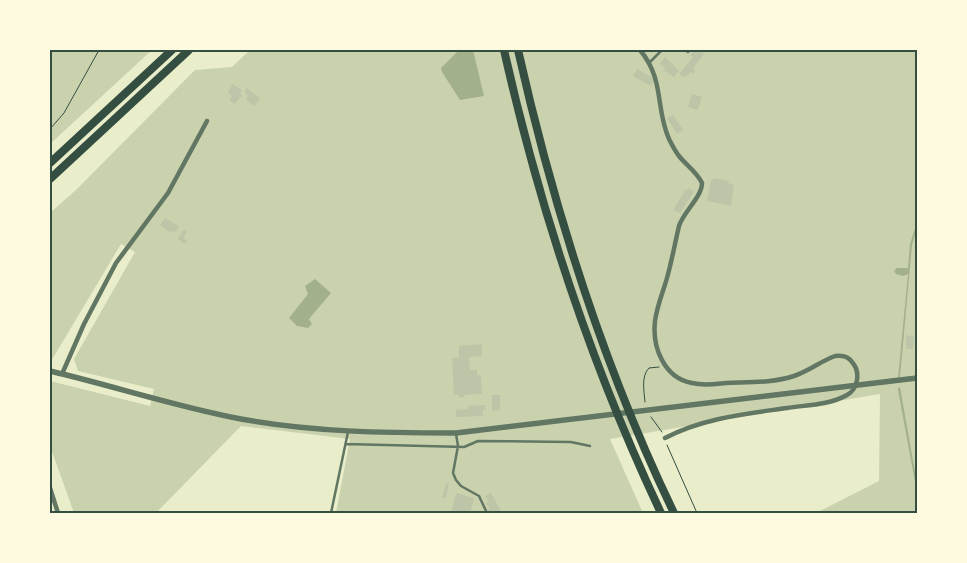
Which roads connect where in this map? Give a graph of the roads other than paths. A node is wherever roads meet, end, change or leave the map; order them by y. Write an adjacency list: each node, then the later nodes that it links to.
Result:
1 (172, 50): 9 (highway)
2 (189, 50): 10 (highway)
3 (504, 50): 25 (highway)
4 (518, 50): 26 (highway)
5 (640, 50): 7 (street)
6 (662, 50): 7 (lane)
7 (649, 63): 14 (street)
8 (208, 121): 12 (street)
9 (50, 163)
10 (50, 179)
11 (50, 371): 12 (street)
12 (62, 374): 15 (street)
13 (917, 378): 14 (street)
14 (856, 385): 16 (street); 17 (street)
15 (348, 431): 16 (street); 18 (lane)
16 (456, 433): 19 (lane)
17 (665, 438)
18 (346, 444): 19 (lane); 23 (lane)
19 (458, 446): 20 (lane); 24 (lane)
20 (590, 446)
21 (50, 488): 22 (street)
22 (58, 513)
23 (331, 513)
24 (487, 513)
25 (661, 513)
26 (674, 513)

